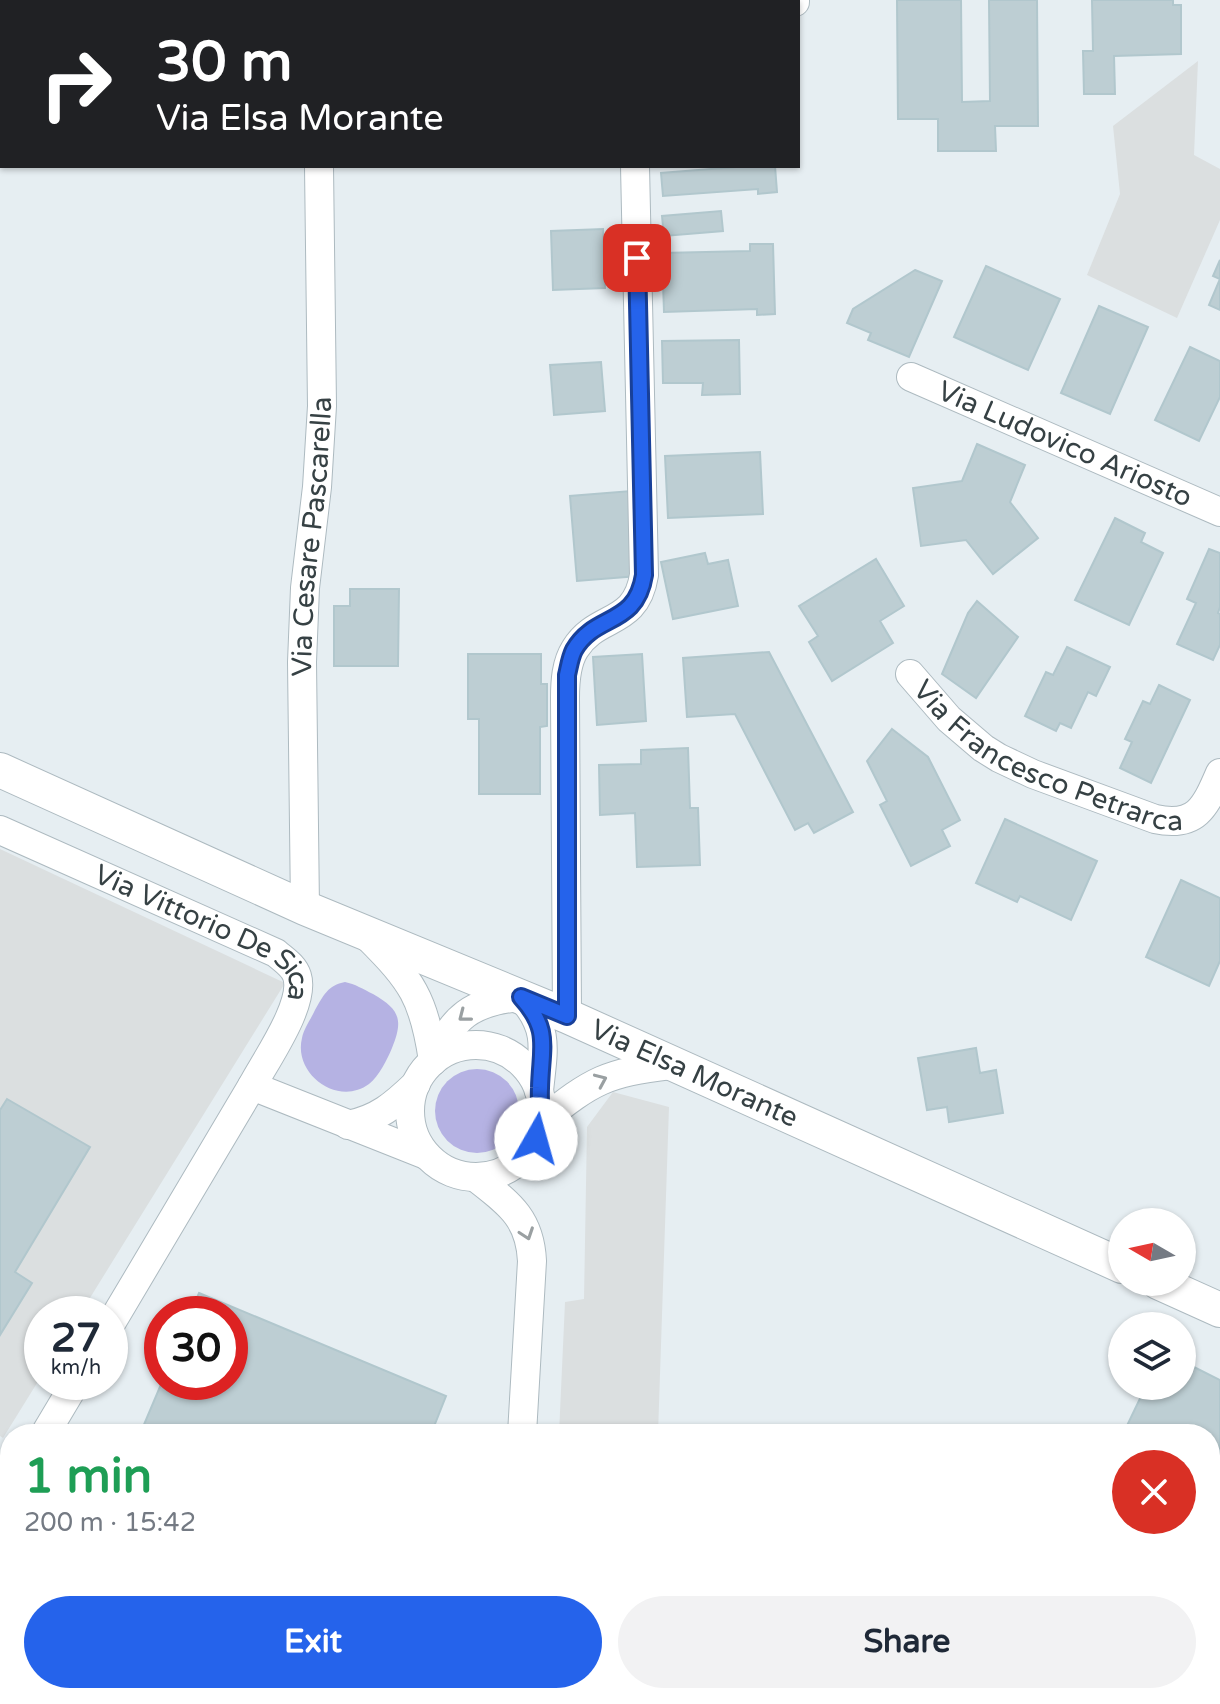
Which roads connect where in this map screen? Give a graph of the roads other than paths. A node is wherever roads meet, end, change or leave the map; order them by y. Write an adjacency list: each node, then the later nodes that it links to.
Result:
1 (319, 168): 9 (street, Via Cesare Pascarella)
2 (635, 168): 12 (street)
3 (911, 377): 4 (street, Via Ludovico Ariosto)
4 (1220, 512)
5 (910, 674): 7 (street, Via Francesco Petrarca)
6 (0, 770): 9 (street, Via Elsa Morante)
7 (1220, 773)
8 (0, 830): 16 (street, Via Vittorio De Sica)
9 (305, 908): 10 (street, Via Elsa Morante)
10 (365, 934): 11 (street, Via Elsa Morante); 13 (street)
11 (521, 997): 12 (street, Via Elsa Morante); 13 (street, one-way to 13); 17 (street)
12 (567, 1016): 14 (street, Via Elsa Morante)
13 (433, 1061): 15 (street); 17 (street)
14 (671, 1065): 18 (street, one-way to 14); 22 (street, Via Elsa Morante)
15 (416, 1084): 19 (street); 20 (street)
16 (252, 1086): 19 (street); 23 (street, Via Vittorio De Sica)
17 (539, 1091): 18 (street)
18 (542, 1121): 21 (street)
19 (348, 1125): 20 (street)
20 (426, 1155): 21 (street)
21 (475, 1177): 28 (street, one-way to 28)
22 (1108, 1260)
23 (127, 1296)
24 (1189, 1296): 25 (street)
25 (1220, 1310)
26 (65, 1400): 27 (street)
27 (51, 1424)
28 (523, 1424)

